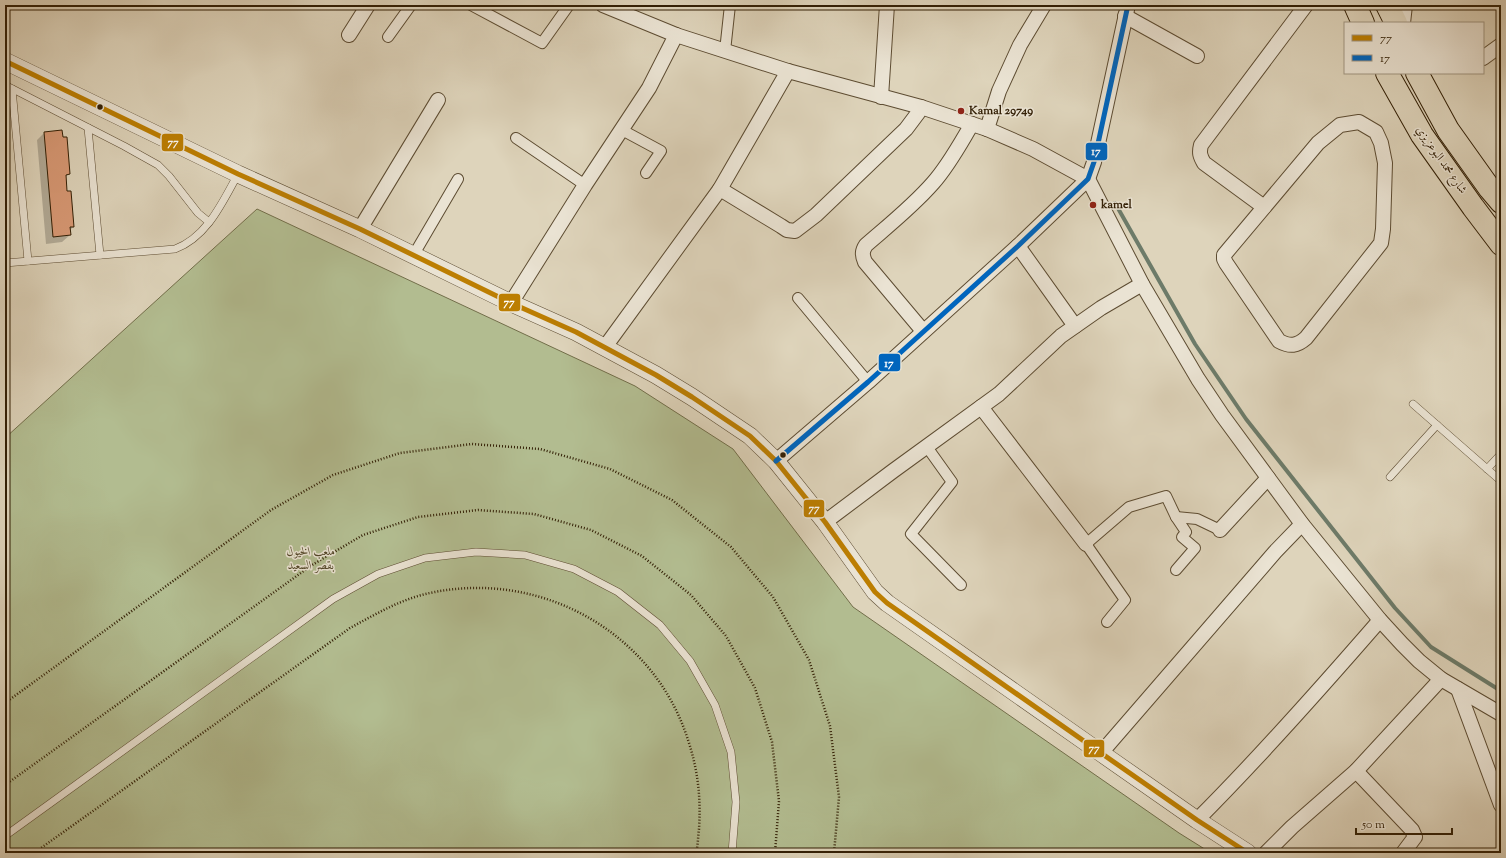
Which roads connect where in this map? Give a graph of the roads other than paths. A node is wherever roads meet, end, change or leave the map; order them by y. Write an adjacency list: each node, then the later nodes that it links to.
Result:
1 (368, 5): 18 (street)
2 (411, 5): 20 (street)
3 (471, 5): 4 (street)
4 (569, 5)
5 (603, 5): 13 (street)
6 (730, 5): 22 (street)
7 (888, 5): 31 (street)
8 (1044, 5): 36 (street)
9 (1306, 5): 46 (street)
10 (1355, 5): 15 (highway)
11 (1387, 5): 16 (highway)
12 (1405, 5): 17 (street)
13 (621, 9): 19 (street)
14 (1126, 11): 23 (street); 42 (street)
15 (1363, 22)
16 (1396, 22)
17 (1403, 22)
18 (348, 35)
19 (676, 36): 22 (street); 37 (street)
20 (388, 37)
21 (1501, 44): 24 (street)
22 (725, 51): 26 (street)
23 (1197, 56)
24 (1484, 57)
25 (5, 61): 40 (street)
26 (788, 71): 31 (street); 44 (street)
27 (1388, 74): 49 (highway, شارع محمد البوعزيزي)
28 (1418, 74): 45 (highway, شارع محمد البوعزيزي)
29 (5, 85): 30 (lane)
30 (12, 89): 35 (lane); 53 (lane)
31 (881, 97): 33 (street)
32 (438, 100): 48 (street)
33 (921, 107): 34 (street); 44 (street)
34 (972, 124): 36 (street); 59 (street)
35 (88, 128): 47 (lane); 51 (lane)
36 (987, 129): 42 (street)
37 (622, 130): 39 (street); 43 (street)
38 (516, 138): 43 (street)
39 (646, 173)
40 (238, 174): 47 (lane); 48 (street)
41 (458, 179): 52 (street)
42 (1088, 179): 50 (street); 55 (street)
43 (585, 185): 57 (street)
44 (720, 189): 60 (street)
45 (1501, 202)
46 (1264, 207): 46 (street)
47 (209, 222): 51 (lane)
48 (360, 229): 52 (street)
49 (1501, 244)
50 (1018, 246): 58 (street); 59 (street)
51 (100, 255): 53 (lane)
52 (413, 256): 57 (street)
53 (28, 261): 54 (lane)
54 (5, 263)
55 (1142, 284): 58 (street); 70 (street)
56 (798, 298): 61 (street)
57 (511, 303): 60 (street)
58 (1075, 326): 63 (street)
59 (923, 331): 61 (street)
60 (605, 347): 67 (street)
61 (868, 382): 67 (street)
62 (1413, 404): 64 (lane)
63 (981, 407): 65 (street); 76 (street)
64 (1437, 425): 68 (lane); 69 (lane)
65 (928, 447): 73 (street); 78 (street)
66 (1501, 454): 68 (lane)
67 (776, 461): 73 (street)
68 (1487, 469): 71 (lane)
69 (1390, 477)
70 (1268, 478): 74 (street); 75 (street)
71 (1501, 481)
72 (1176, 517): 75 (street); 76 (street); 77 (street)
73 (825, 522): 84 (street)
74 (1302, 524): 79 (street); 84 (street)
75 (1220, 530)
76 (1086, 544): 80 (street)
77 (1176, 570)
78 (961, 585)
79 (1380, 620): 81 (street); 87 (street)
80 (1107, 622)
81 (1441, 679): 82 (street); 85 (street)
82 (1458, 689): 83 (street); 86 (street)
83 (1501, 714)
84 (1101, 753): 87 (street)
85 (1356, 771): 91 (street); 92 (street)
86 (1501, 805)
87 (1198, 820): 90 (street)
88 (5, 836): 89 (lane)
89 (732, 853)
90 (1248, 853)
91 (1266, 853)
92 (1403, 853)

